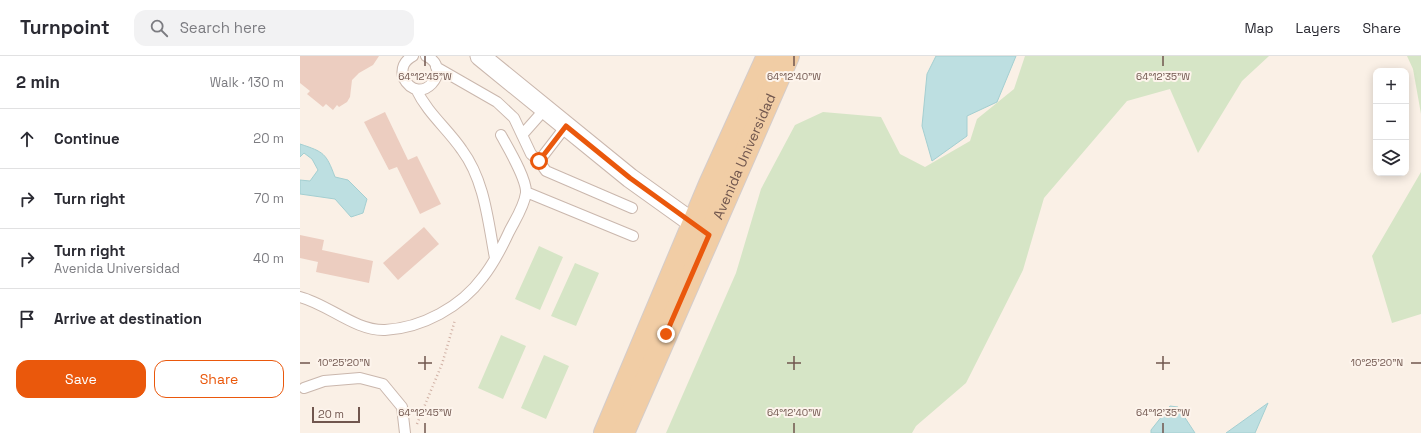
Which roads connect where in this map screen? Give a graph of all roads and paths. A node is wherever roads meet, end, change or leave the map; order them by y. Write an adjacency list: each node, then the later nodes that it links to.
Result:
1 (413, 56): 7 (lane)
2 (426, 56): 6 (lane)
3 (480, 56): 8 (street)
4 (768, 56): 15 (main road, Avenida Universidad)
5 (788, 56): 15 (main road, Avenida Universidad)
6 (436, 67): 7 (lane); 11 (lane)
7 (416, 89): 17 (lane)
8 (546, 109): 9 (street); 11 (lane)
9 (566, 126): 12 (lane); 15 (street)
10 (501, 135): 13 (lane)
11 (522, 135): 12 (lane)
12 (539, 161): 14 (lane)
13 (526, 192): 16 (lane); 17 (lane)
14 (632, 208)
15 (701, 229): 23 (main road, Avenida Universidad); 24 (main road, Avenida Universidad)
16 (633, 236)
17 (495, 258): 19 (lane)
18 (300, 297): 19 (lane)
19 (460, 300): 21 (path)
20 (304, 388): 22 (lane)
21 (417, 426)
22 (405, 433)
23 (605, 433)
24 (623, 433)

